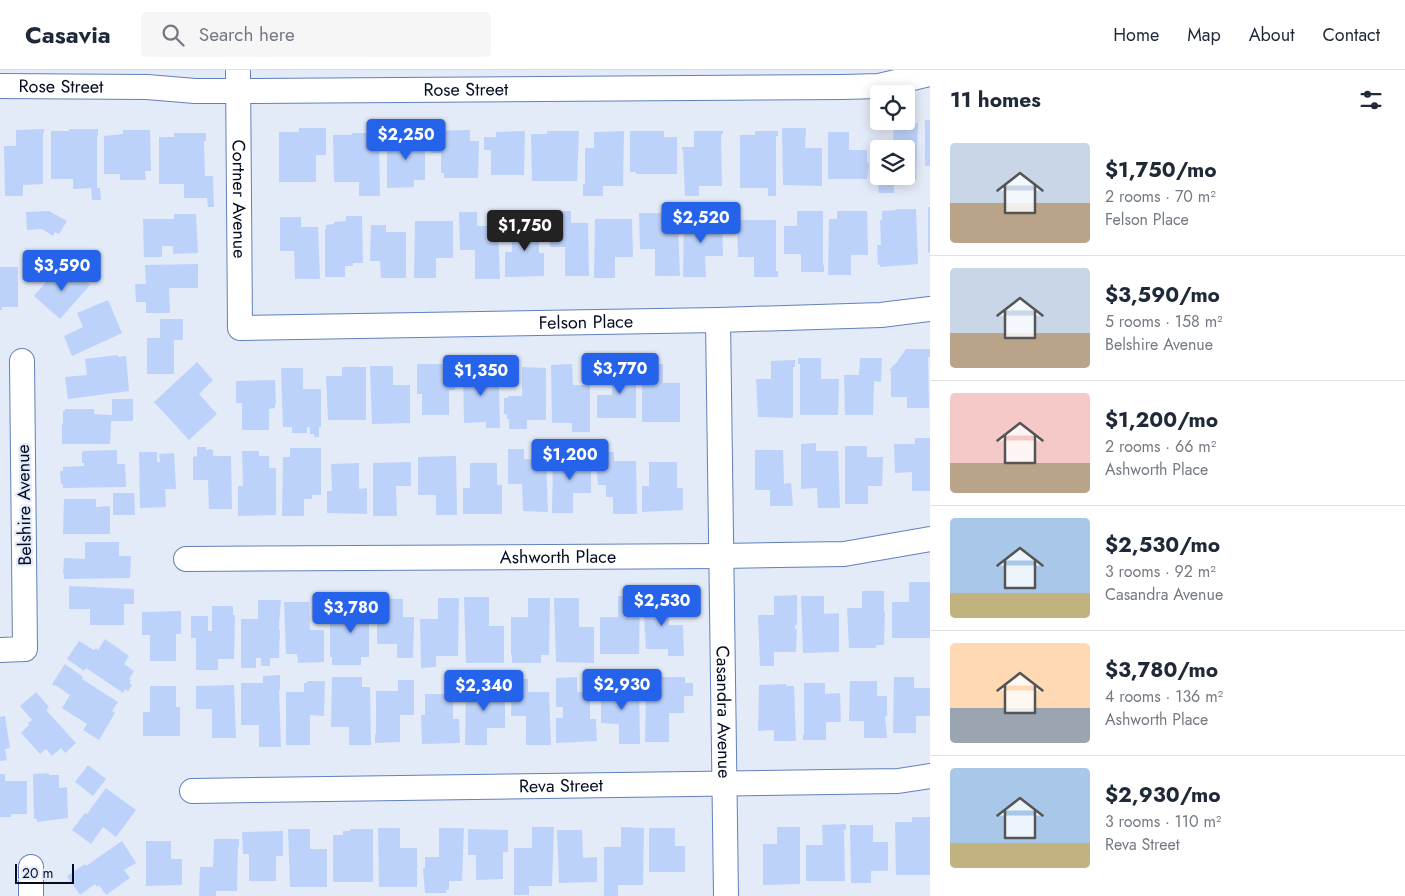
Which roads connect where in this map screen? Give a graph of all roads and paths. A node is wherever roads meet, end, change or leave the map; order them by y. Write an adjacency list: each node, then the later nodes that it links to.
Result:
1 (930, 74): 2 (street, Rose Street)
2 (842, 78): 3 (street, Rose Street)
3 (238, 81): 4 (street, Rose Street); 7 (street, Cortner Avenue)
4 (0, 86)
5 (930, 309): 6 (street, Felson Place)
6 (718, 320): 7 (street, Felson Place); 10 (street, Casandra Avenue)
7 (240, 328)
8 (22, 360): 12 (street, Belshire Avenue)
9 (930, 539): 10 (street, Ashworth Place)
10 (721, 556): 11 (street, Ashworth Place); 14 (street, Casandra Avenue)
11 (186, 560)
12 (0, 650)
13 (930, 776): 14 (street, Reva Street)
14 (724, 782): 15 (street, Reva Street); 18 (street, Casandra Avenue)
15 (192, 790)
16 (31, 867): 17 (street)
17 (31, 896)
18 (726, 896)

